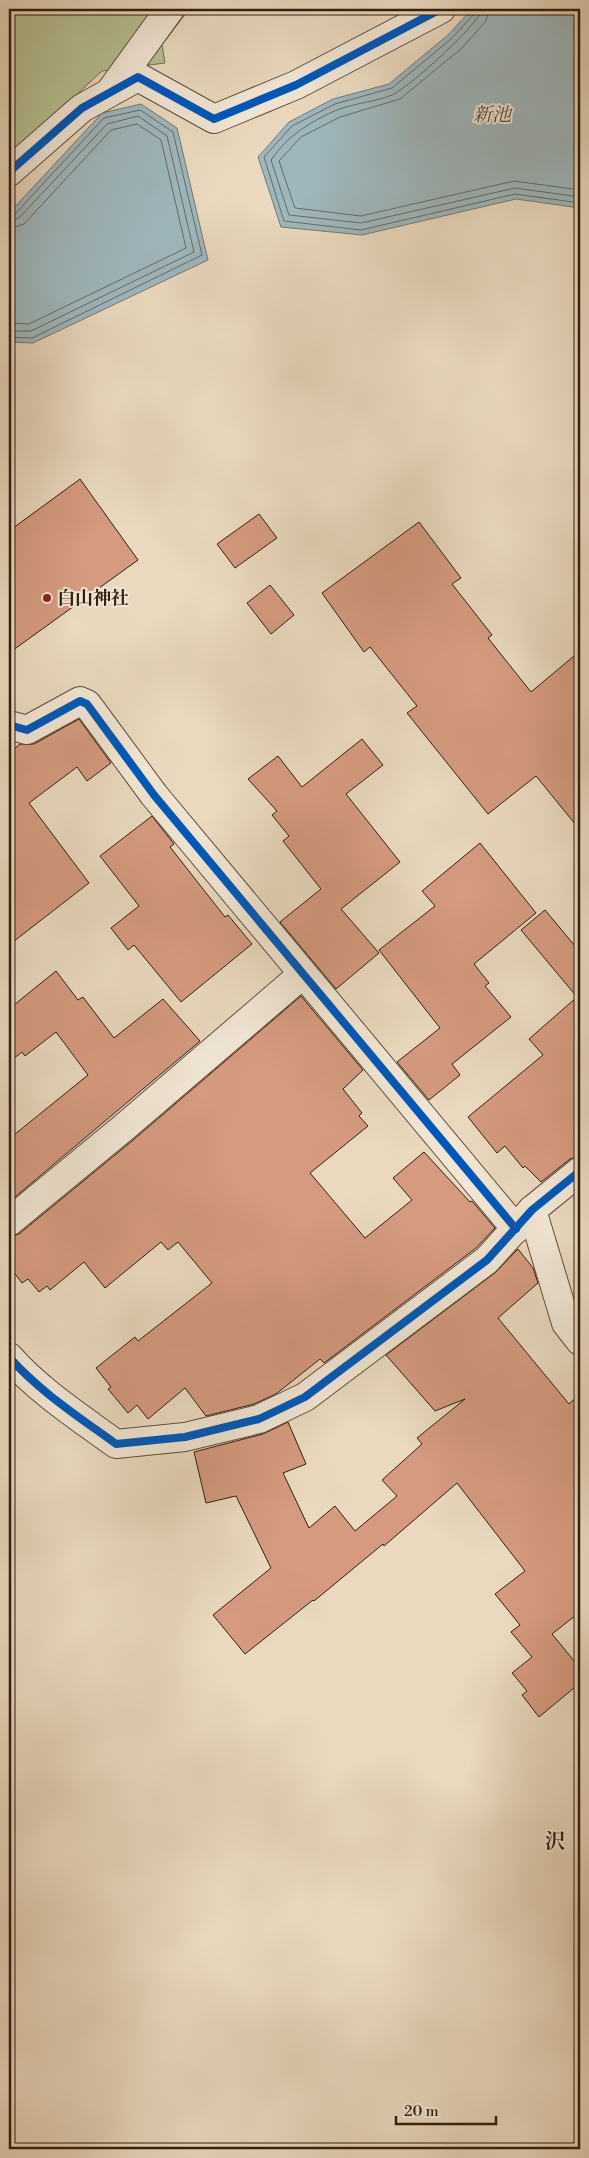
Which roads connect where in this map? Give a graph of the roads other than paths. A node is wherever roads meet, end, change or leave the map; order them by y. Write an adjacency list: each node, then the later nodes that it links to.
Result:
1 (170, 9): 3 (street)
2 (441, 9): 3 (street)
3 (109, 92): 4 (street)
4 (9, 172)
5 (9, 725): 6 (street)
6 (303, 974): 8 (street); 9 (street)
7 (580, 1171): 8 (street)
8 (524, 1219): 10 (street); 11 (street)
9 (9, 1222)
10 (580, 1341)
11 (9, 1357)

